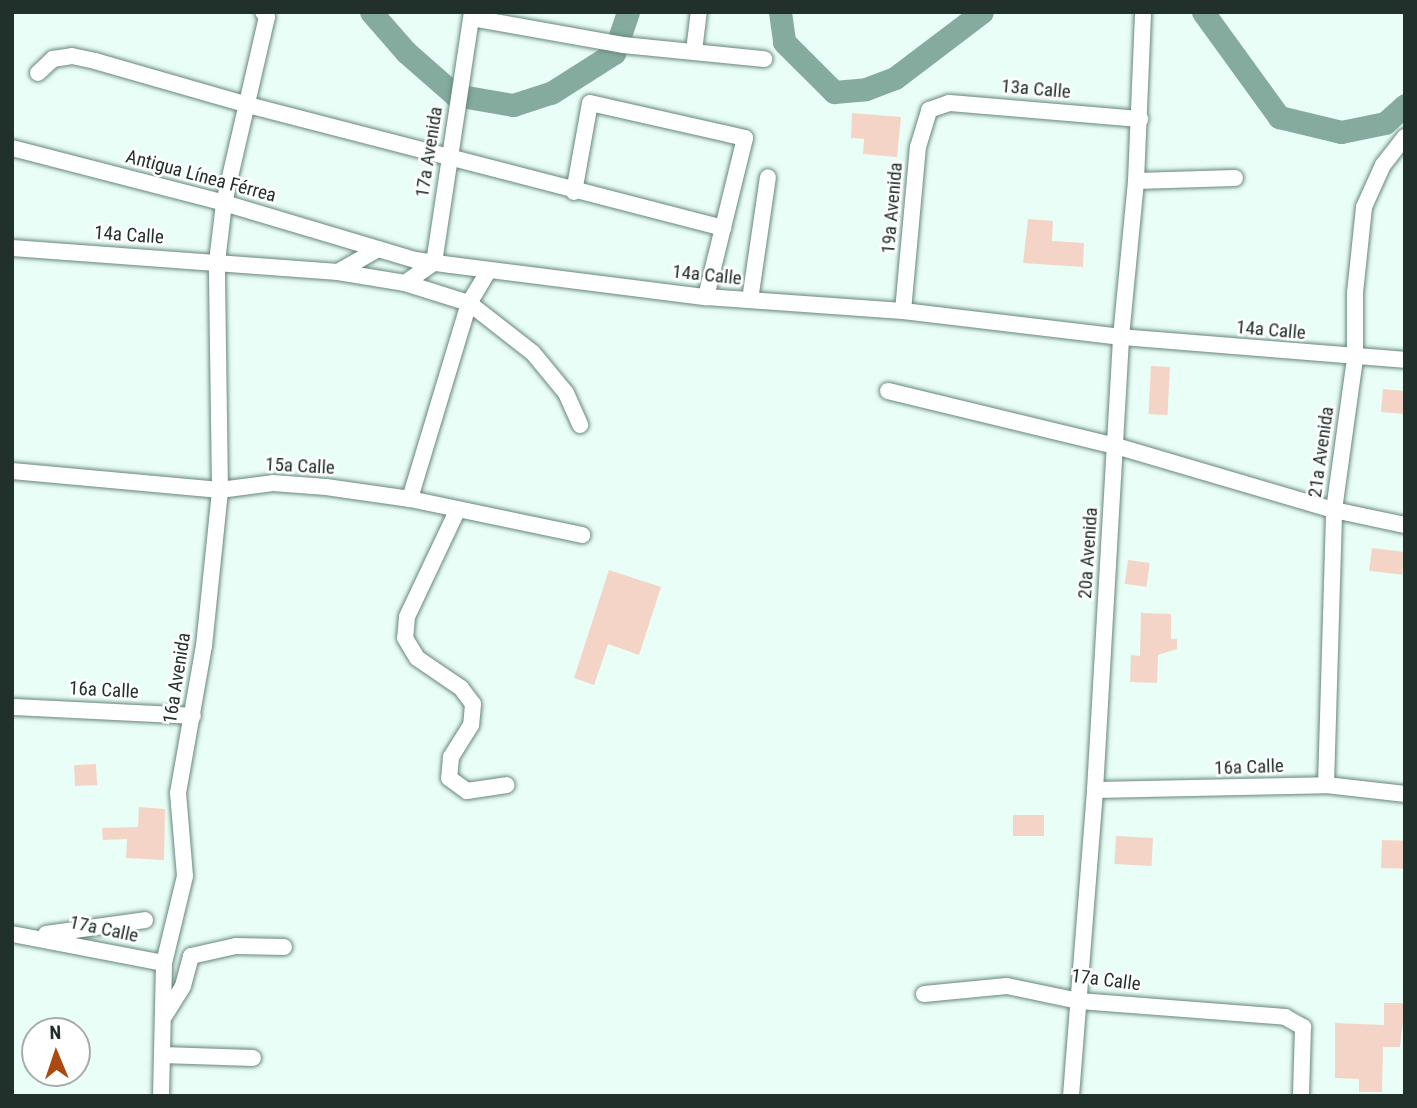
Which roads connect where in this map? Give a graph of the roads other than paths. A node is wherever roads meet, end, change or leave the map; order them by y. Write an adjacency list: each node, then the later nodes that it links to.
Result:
1 (263, 12): 8 (street, 16a Avenida)
2 (699, 12): 5 (street)
3 (1143, 12): 10 (street, 20a Avenida)
4 (472, 15): 5 (street); 13 (street, 17a Avenida)
5 (694, 51): 6 (street)
6 (764, 59)
7 (38, 73): 8 (street)
8 (248, 105): 13 (street); 18 (street, 16a Avenida)
9 (929, 110): 10 (street, 13a Calle); 30 (street, 19a Avenida)
10 (1140, 119): 16 (street, 20a Avenida)
11 (1405, 136): 32 (street, 21a Avenida)
12 (12, 148): 18 (street, Antigua Línea Férrea)
13 (449, 157): 17 (street); 23 (street, 17a Avenida)
14 (768, 177): 28 (street)
15 (1235, 178): 16 (street)
16 (1136, 181): 31 (street, 20a Avenida)
17 (574, 191): 19 (street); 19 (street)
18 (224, 203): 21 (street, Antigua Línea Férrea); 22 (street, 16a Avenida)
19 (723, 228): 27 (street)
20 (12, 248): 22 (street, 14a Calle)
21 (378, 249): 23 (street, 14a Calle); 25 (street)
22 (217, 262): 25 (street, 14a Calle); 38 (street, 16a Avenida)
23 (434, 263): 24 (street, 14a Calle); 26 (street)
24 (489, 270): 27 (street, 14a Calle); 29 (street)
25 (338, 272): 26 (street, 14a Calle)
26 (405, 283): 29 (street, 14a Calle)
27 (706, 297): 28 (street, 14a Calle)
28 (750, 300): 30 (street, 14a Calle)
29 (469, 303): 35 (street); 39 (street)
30 (904, 312): 31 (street, 14a Calle)
31 (1121, 337): 32 (street, 14a Calle); 36 (street, 20a Avenida)
32 (1355, 359): 33 (street, 14a Calle); 40 (street, 21a Avenida)
33 (1405, 360)
34 (888, 391): 36 (street)
35 (580, 425)
36 (1116, 446): 40 (street); 48 (street, 20a Avenida)
37 (12, 471): 38 (street, 15a Calle)
38 (220, 490): 39 (street, 15a Calle); 45 (street, 16a Avenida)
39 (410, 499): 41 (street, 15a Calle)
40 (1334, 510): 42 (street); 47 (street, 21a Avenida)
41 (457, 511): 43 (street, 15a Calle); 46 (street)
42 (1405, 525)
43 (582, 535)
44 (12, 707): 45 (street, 16a Calle)
45 (193, 716): 54 (street, 16a Avenida)
46 (506, 785)
47 (1326, 785): 48 (street, 16a Calle); 49 (street, 16a Calle)
48 (1095, 790): 56 (street, 20a Avenida)
49 (1405, 794)
50 (145, 920): 52 (street, 17a Calle)
51 (12, 934): 52 (street, 17a Calle)
52 (34, 936): 54 (street, 17a Calle)
53 (285, 947): 57 (street)
54 (164, 963): 57 (street, 16a Avenida)
55 (924, 994): 56 (street, 17a Calle)
56 (1079, 1001): 61 (street, 20a Avenida); 62 (street, 17a Calle)
57 (163, 1017): 58 (street, 16a Avenida)
58 (162, 1055): 59 (street); 60 (street, 16a Avenida)
59 (253, 1058)
60 (161, 1096)
61 (1071, 1096)
62 (1301, 1096)

